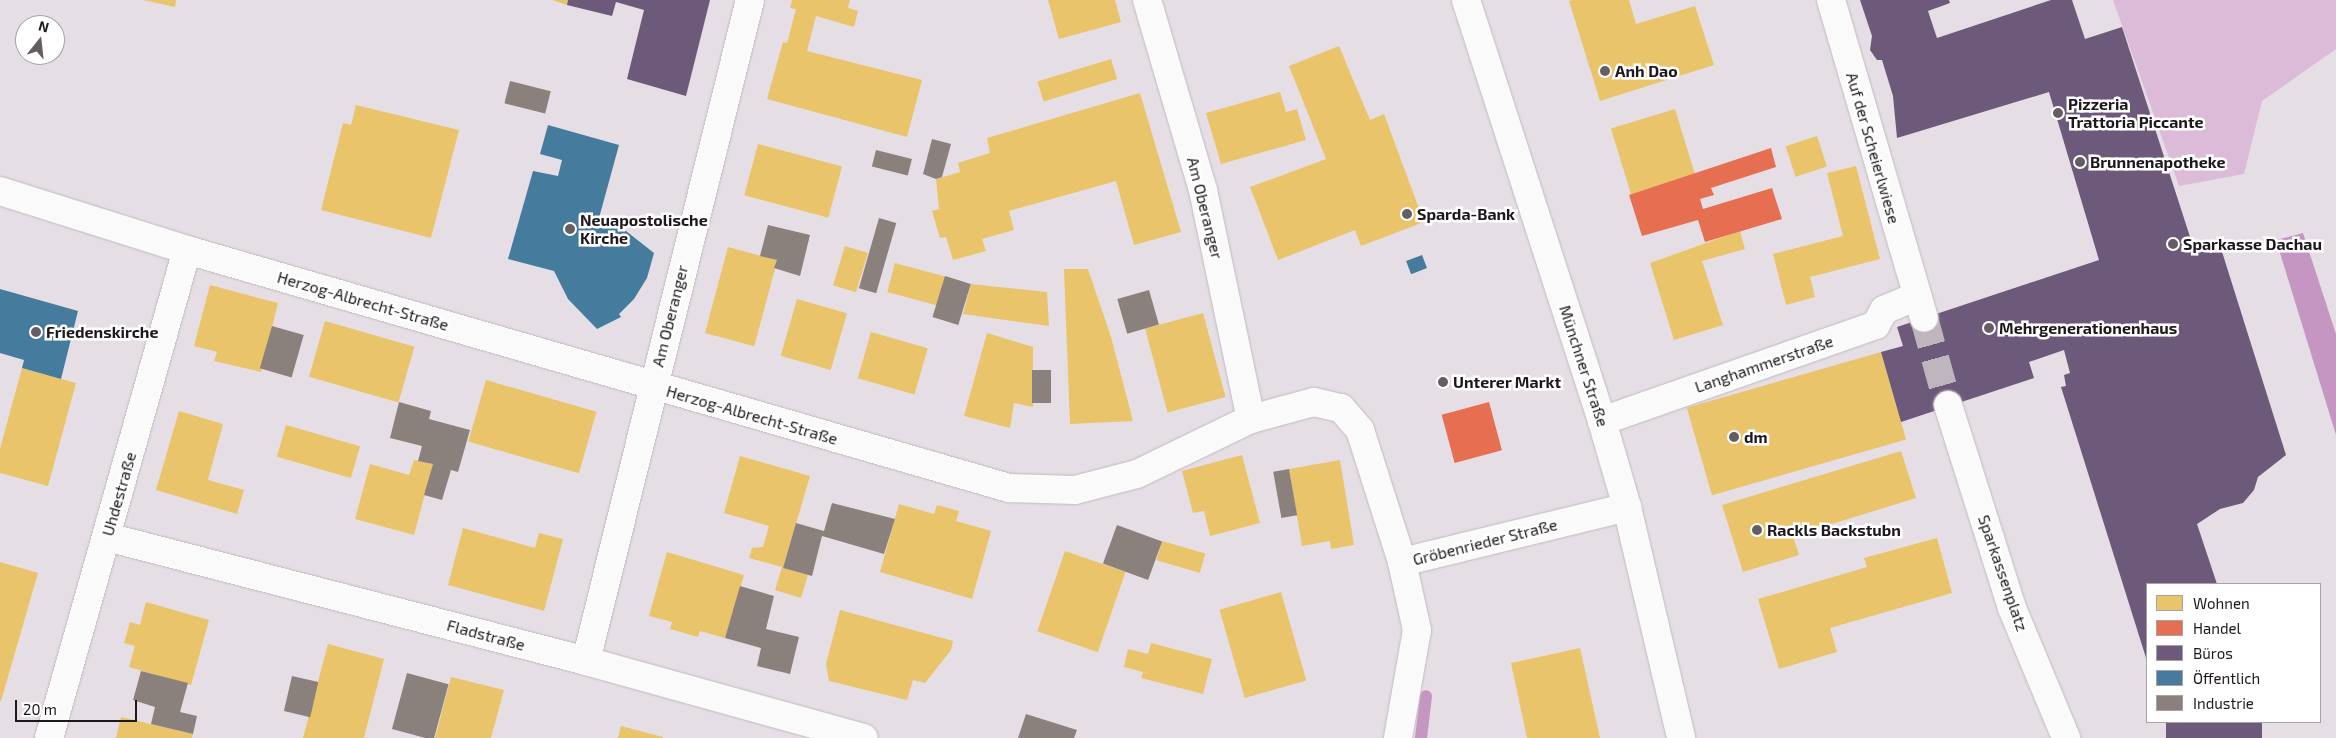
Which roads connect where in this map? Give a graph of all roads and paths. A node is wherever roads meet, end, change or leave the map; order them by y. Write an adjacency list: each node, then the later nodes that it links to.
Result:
1 (750, 0): 8 (street, Am Oberanger)
2 (1147, 0): 10 (street, Am Oberanger)
3 (1466, 0): 11 (street, Münchner Straße)
4 (1831, 0): 7 (street, Auf der Scheierlwiese)
5 (0, 191): 6 (street, Herzog-Albrecht-Straße)
6 (187, 250): 8 (street, Herzog-Albrecht-Straße); 13 (street, Uhdestraße)
7 (1921, 307): 11 (street, Langhammerstraße)
8 (653, 386): 10 (street, Herzog-Albrecht-Straße); 15 (street, Am Oberanger)
9 (1948, 405): 20 (street, Sparkassenplatz)
10 (1251, 419): 14 (street, Herzog-Albrecht-Straße)
11 (1602, 421): 12 (street, Münchner Straße)
12 (1627, 507): 14 (street, Gröbenrieder Straße); 19 (street, Münchner Straße)
13 (108, 537): 15 (street, Fladstraße); 16 (street, Uhdestraße)
14 (1402, 562): 18 (street, Gröbenrieder Straße)
15 (586, 661): 17 (street, Fladstraße)
16 (49, 738)
17 (864, 738)
18 (1398, 738)
19 (1681, 738)
20 (2066, 738)

